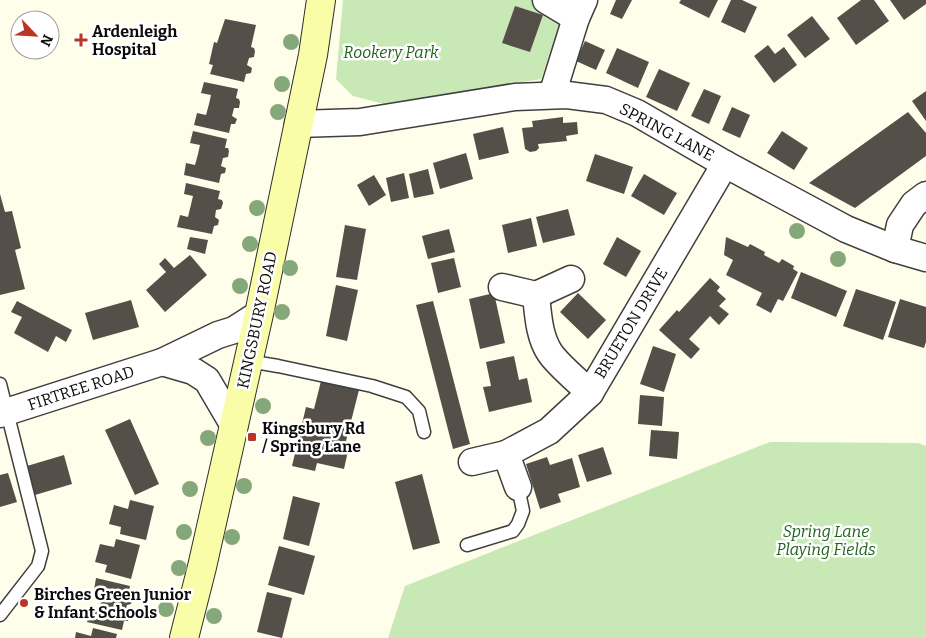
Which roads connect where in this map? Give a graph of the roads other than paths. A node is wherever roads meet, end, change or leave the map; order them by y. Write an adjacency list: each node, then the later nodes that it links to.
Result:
1 (321, 0): 5 (street, KINGSBURY ROAD)
2 (546, 0): 3 (street)
3 (580, 9): 4 (street)
4 (552, 95): 5 (street, SPRING LANE); 6 (street, SPRING LANE)
5 (298, 124): 13 (street, KINGSBURY ROAD)
6 (725, 164): 8 (street, SPRING LANE); 17 (street, BRUETON DRIVE)
7 (926, 195): 8 (street)
8 (895, 249): 9 (street, SPRING LANE)
9 (926, 258)
10 (572, 279): 12 (street)
11 (502, 287): 12 (street)
12 (536, 296): 17 (street)
13 (259, 314): 14 (street, KINGSBURY ROAD); 15 (street, FIRTREE ROAD)
14 (248, 361): 19 (street, KINGSBURY ROAD); 20 (lane)
15 (162, 362): 18 (street, FIRTREE ROAD); 19 (street)
16 (0, 384): 18 (lane)
17 (590, 392): 21 (street, BRUETON DRIVE)
18 (4, 413): 25 (lane)
19 (234, 426): 26 (street, KINGSBURY ROAD)
20 (424, 432)
21 (506, 454): 22 (street, BRUETON DRIVE); 23 (street)
22 (472, 462)
23 (518, 487): 24 (lane)
24 (467, 545)
25 (0, 615)
26 (184, 638)

